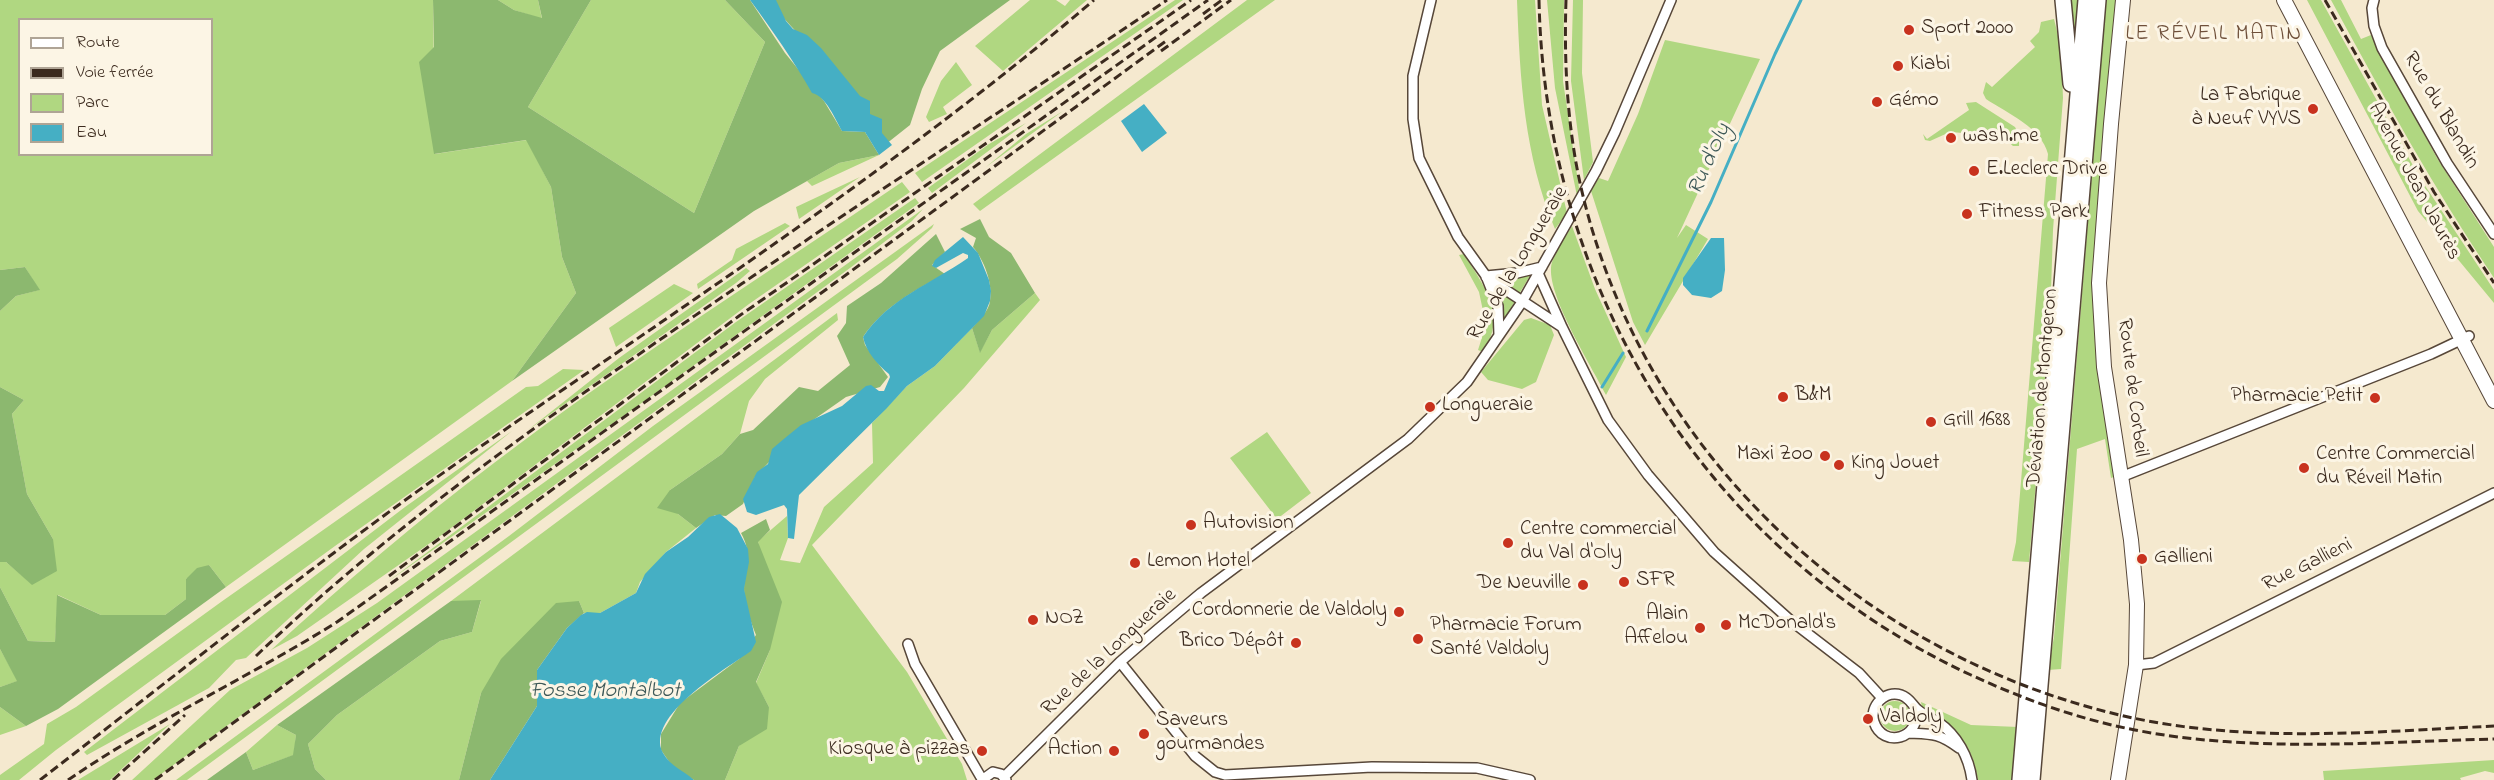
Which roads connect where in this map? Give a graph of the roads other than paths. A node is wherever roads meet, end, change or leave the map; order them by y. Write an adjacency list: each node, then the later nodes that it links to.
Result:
1 (1431, 0): 13 (street)
2 (1671, 0): 12 (street, Rue de la Longueraie)
3 (2063, 0): 10 (main road)
4 (2086, 0): 10 (main road, Déviation de Montgeron)
5 (2098, 0): 34 (main road, Déviation de Montgeron)
6 (2123, 0): 20 (main road, Route de Corbeil)
7 (2284, 0): 17 (main road)
8 (2294, 0): 17 (main road, Avenue Jean Jaurès)
9 (2374, 0): 11 (street, Rue du Blandin)
10 (2074, 131): 33 (main road, Déviation de Montgeron)
11 (2494, 234)
12 (1540, 270): 13 (street); 14 (street, Rue de la Longueraie); 15 (street)
13 (1486, 276): 14 (street); 16 (street)
14 (1522, 302): 15 (street); 16 (street, Rue de la Longueraie)
15 (1562, 327): 25 (street)
16 (1499, 335): 23 (street, Rue de la Longueraie)
17 (2466, 338): 18 (main road, Avenue Jean Jaurès); 19 (main road); 20 (street)
18 (2494, 384)
19 (2494, 401)
20 (2121, 477): 24 (main road, Route de Corbeil)
21 (2494, 493): 24 (street, Rue Gallieni)
22 (908, 644): 30 (street)
23 (1120, 662): 29 (street, Rue de la Longueraie); 31 (street)
24 (2136, 665): 35 (main road, Route de Corbeil)
25 (1882, 698): 26 (street); 27 (street)
26 (1916, 709): 27 (street); 28 (street)
27 (1909, 733): 28 (street)
28 (1963, 751): 32 (street)
29 (1005, 778): 30 (street)
30 (982, 780)
31 (1530, 780)
32 (1972, 780)
33 (2020, 780)
34 (2032, 780)
35 (2118, 780)

